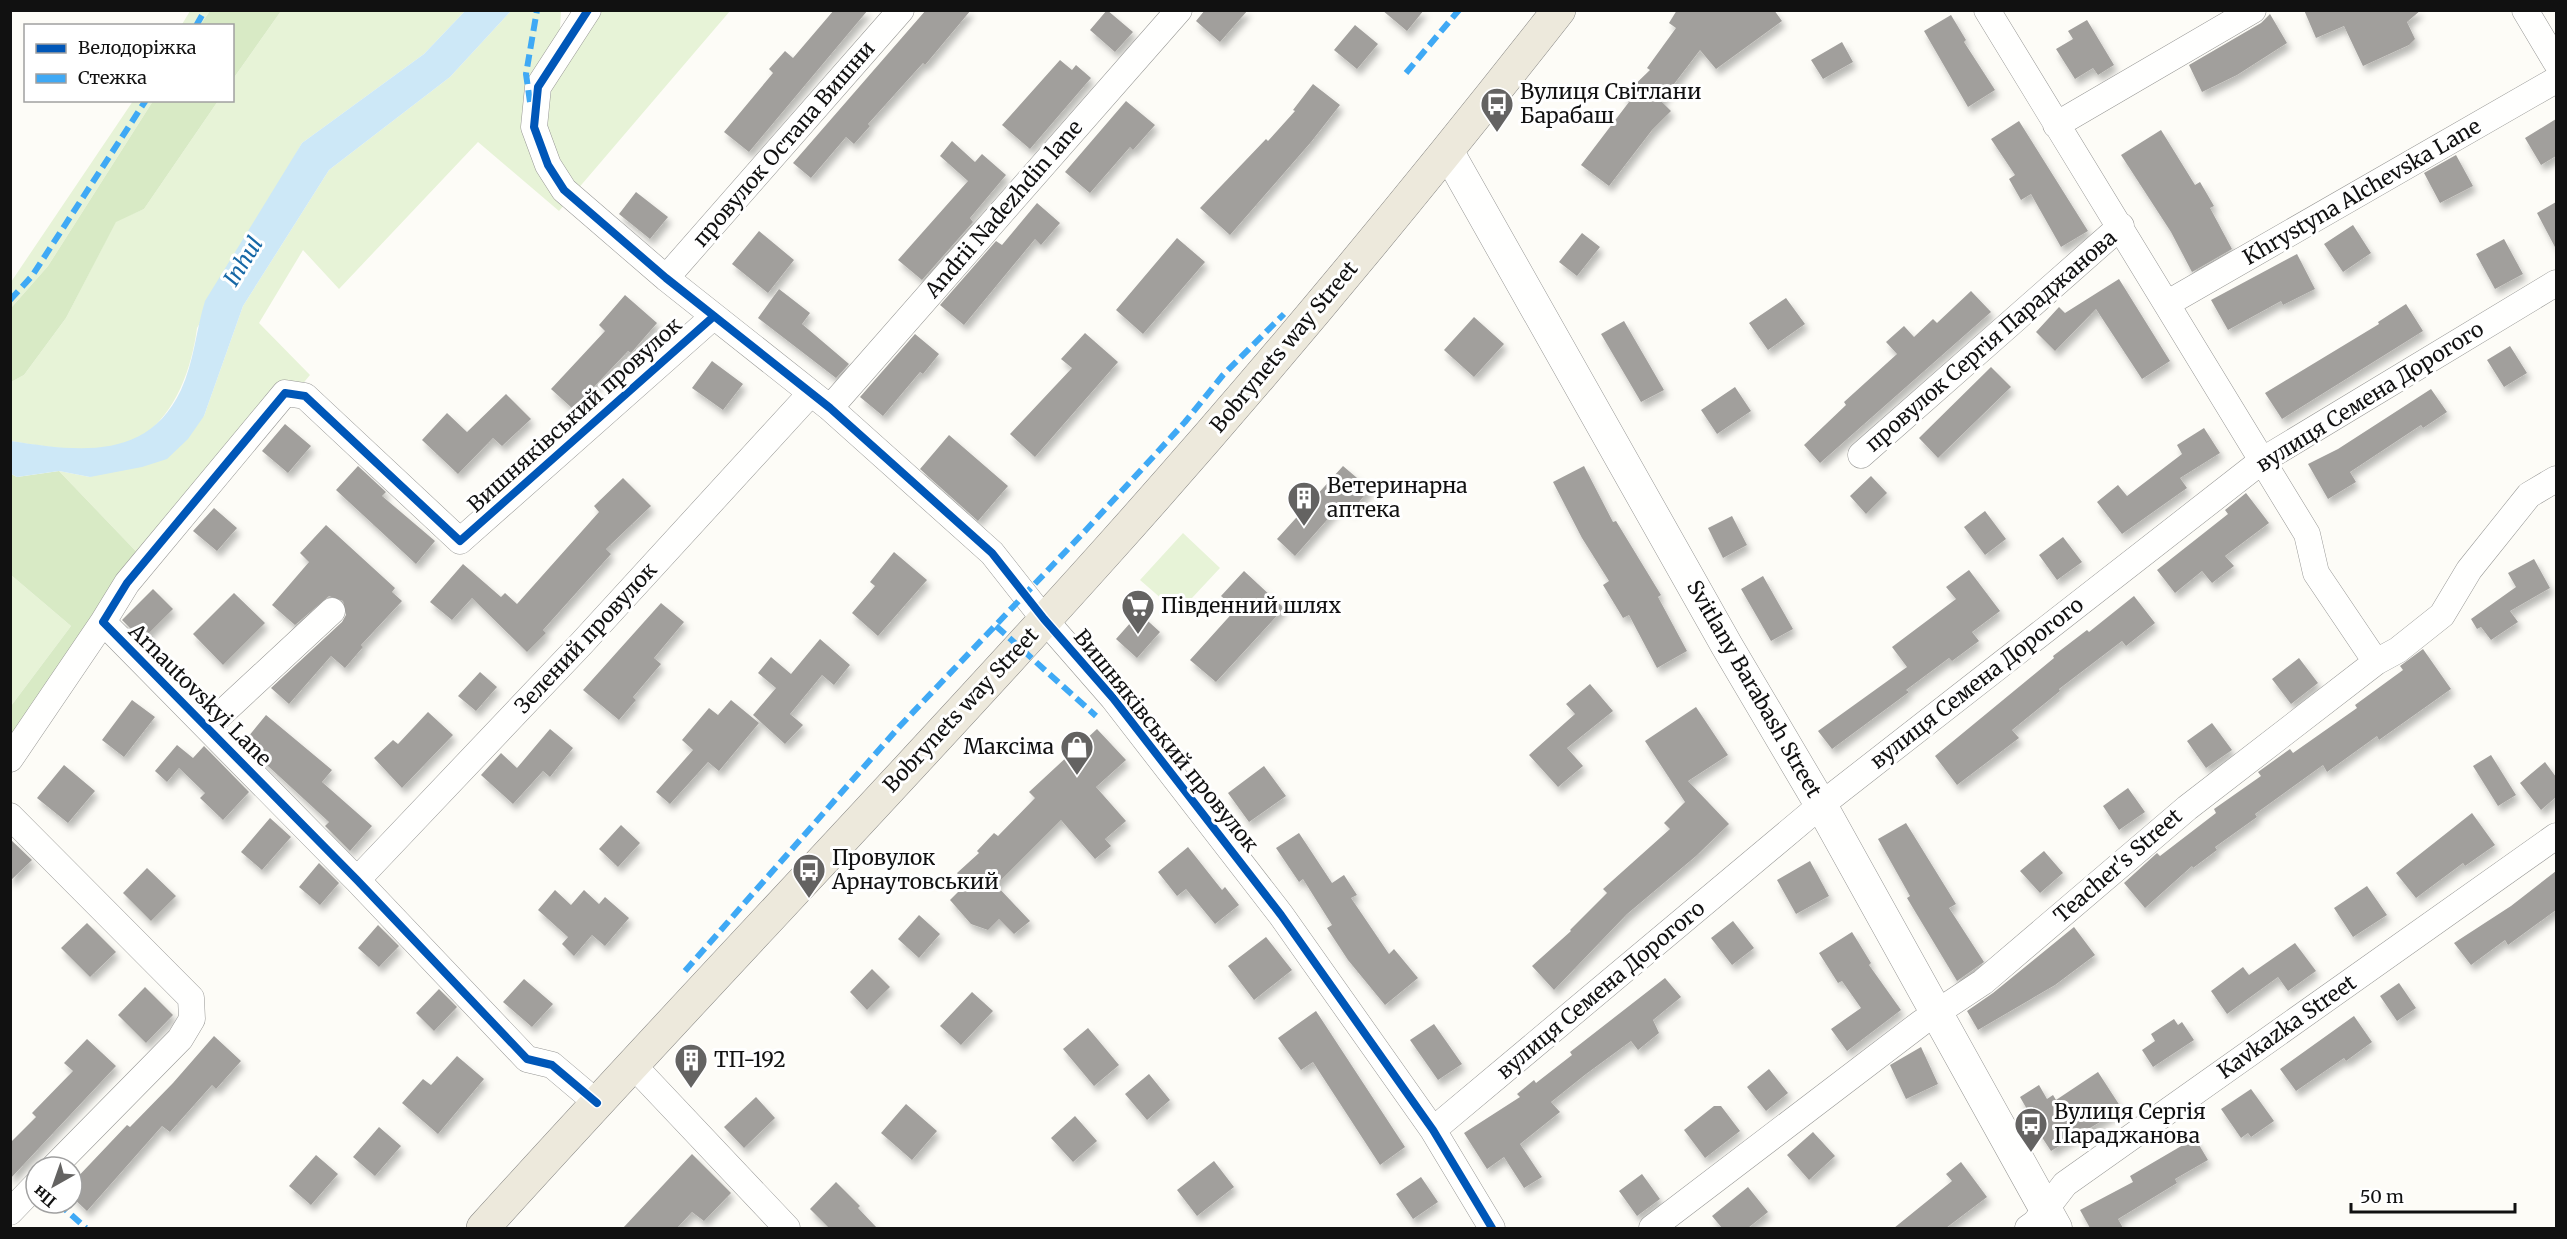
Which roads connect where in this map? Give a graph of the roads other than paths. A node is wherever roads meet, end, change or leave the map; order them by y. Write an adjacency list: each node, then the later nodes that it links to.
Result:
1 (588, 10): 13 (street, Вишняківський провулок)
2 (901, 10): 13 (street, провулок Остапа Вишни)
3 (1179, 10): 17 (street, Andrii Nadezhdin lane)
4 (1559, 10): 11 (main road, Bobrynets way Street)
5 (1987, 10): 10 (street)
6 (2525, 10): 8 (street)
7 (2247, 12): 10 (street)
8 (2556, 62)
9 (2556, 80): 15 (street, Khrystyna Alchevska Lane)
10 (2056, 125): 12 (street)
11 (1448, 152): 23 (main road, Bobrynets way Street); 28 (street, Svitlany Barabash Street)
12 (2121, 226): 15 (street); 18 (street, провулок Сергія Параджанова)
13 (666, 278): 16 (street, Вишняківський провулок)
14 (2556, 283): 19 (street, вулиця Семена Дорогого)
15 (2168, 303): 19 (street)
16 (713, 317): 17 (street, Вишняківський провулок); 21 (street, Вишняківський провулок)
17 (821, 400): 23 (street, Вишняківський провулок); 31 (street, Зелений провулок)
18 (1861, 455)
19 (2263, 460): 25 (street); 28 (street, вулиця Семена Дорогого)
20 (2556, 479): 25 (street, Teacher's Street)
21 (460, 541): 24 (street, Arnautovskyi Lane)
22 (332, 611): 26 (street)
23 (1044, 619): 33 (main road, Bobrynets way Street); 35 (street, Вишняківський провулок)
24 (103, 622): 26 (street, Arnautovskyi Lane); 27 (street)
25 (2376, 662): 32 (street, Teacher's Street)
26 (207, 728): 31 (street, Arnautovskyi Lane)
27 (10, 759)
28 (1821, 805): 32 (street, Svitlany Barabash Street); 35 (street, вулиця Семена Дорогого)
29 (10, 816): 36 (street)
30 (2556, 836): 39 (street, Kavkazka Street)
31 (357, 880): 34 (street, Arnautovskyi Lane)
32 (1935, 1013): 39 (street, Svitlany Barabash Street); 43 (street, Teacher's Street)
33 (633, 1065): 34 (main road, Bobrynets way Street); 41 (street)
34 (597, 1102): 40 (main road, Bobrynets way Street)
35 (1433, 1131): 42 (street, Вишняківський провулок)
36 (66, 1155)
37 (24, 1197): 38 (street)
38 (10, 1212)
39 (2043, 1222)
40 (483, 1228)
41 (786, 1228)
42 (1492, 1228)
43 (1652, 1228)

